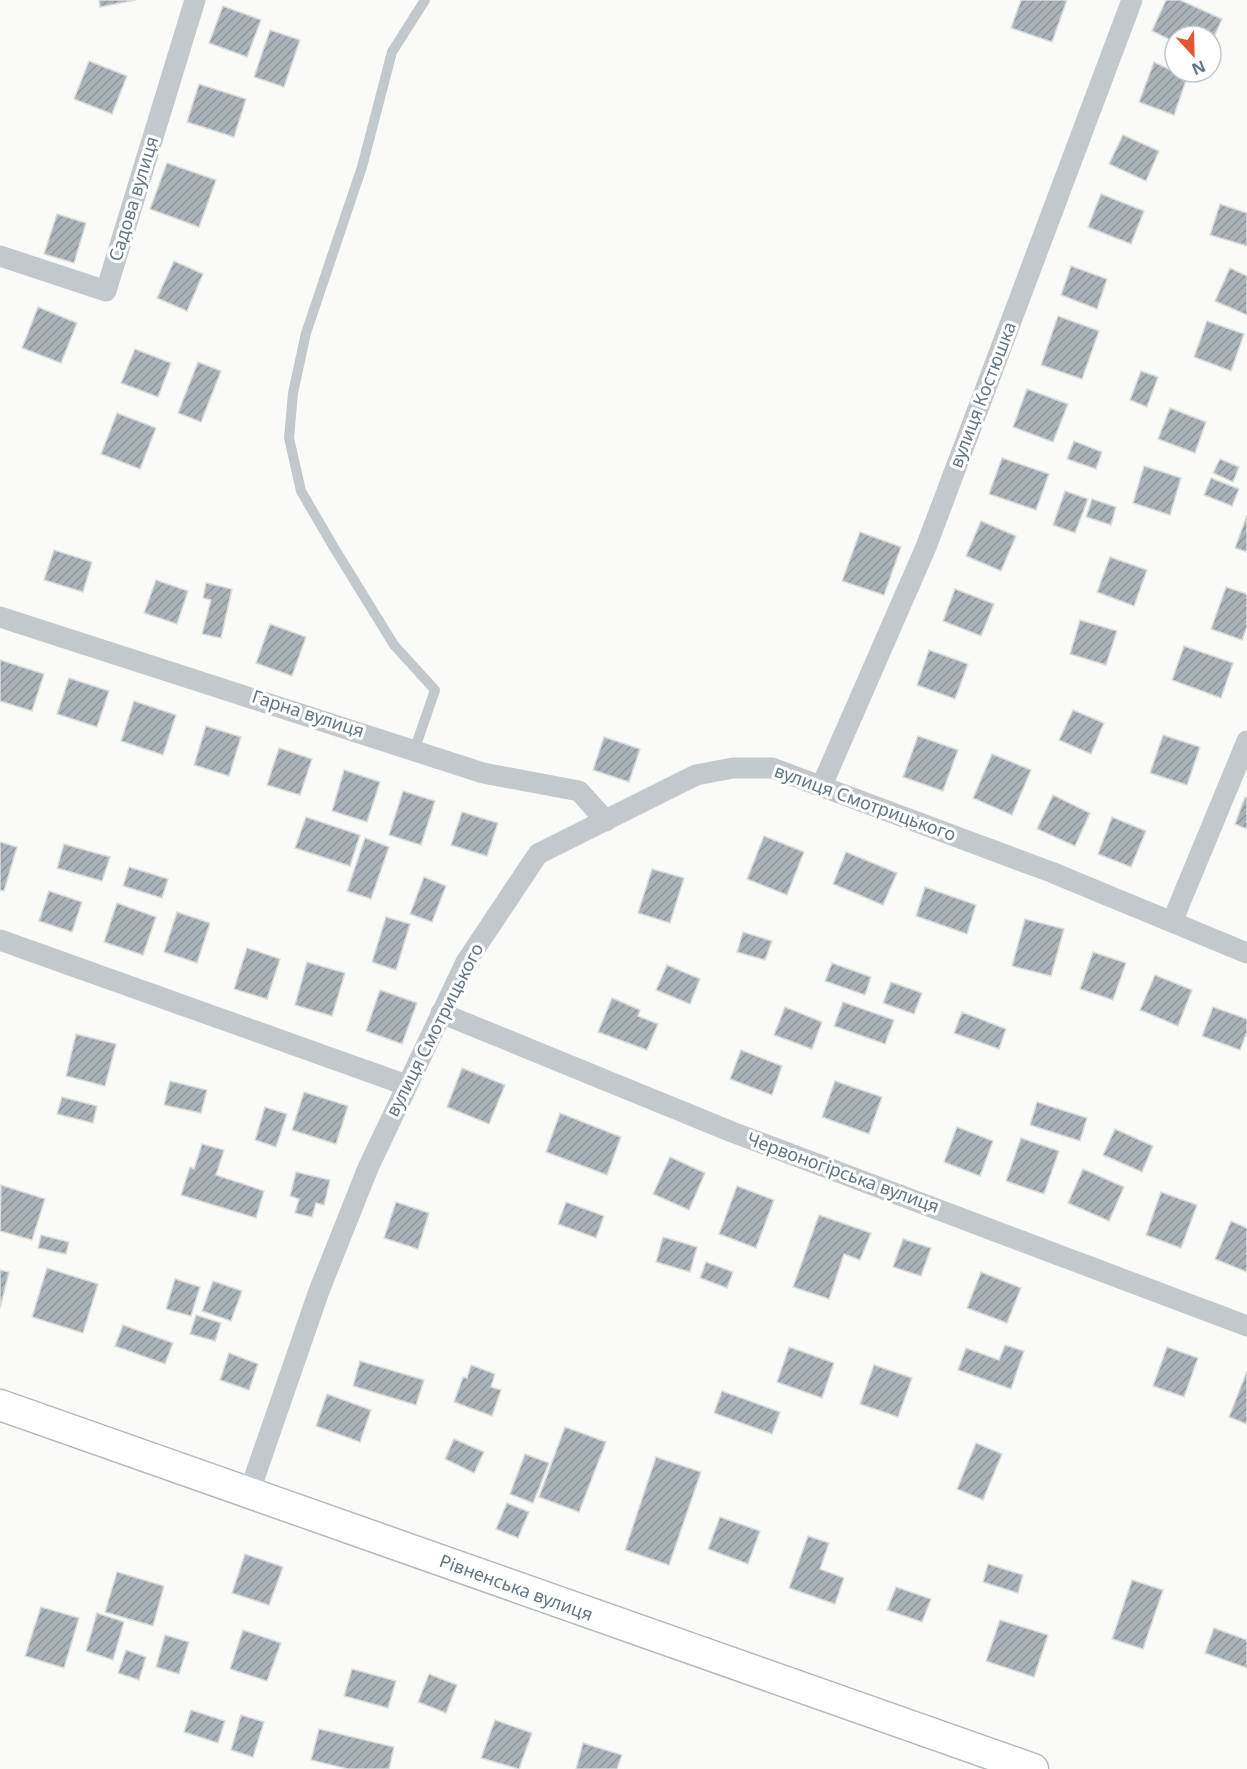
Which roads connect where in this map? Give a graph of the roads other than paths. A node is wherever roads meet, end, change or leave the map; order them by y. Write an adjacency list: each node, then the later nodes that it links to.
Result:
1 (195, 0): 4 (street, Садова вулиця)
2 (425, 0): 7 (lane)
3 (1132, 0): 8 (street, вулиця Костюшка)
4 (0, 256)
5 (0, 617): 7 (street, Гарна вулиця)
6 (1247, 741): 10 (street)
7 (415, 748): 9 (street, Гарна вулиця)
8 (822, 785): 9 (street, вулиця Смотрицького); 10 (street, вулиця Смотрицького)
9 (606, 821): 13 (street, вулиця Смотрицького)
10 (1172, 922): 12 (street, вулиця Смотрицького)
11 (0, 940): 14 (street)
12 (1247, 953)
13 (441, 1013): 14 (street, вулиця Смотрицького); 15 (street, Червоногірська вулиця)
14 (406, 1085): 17 (street, вулиця Смотрицького)
15 (1247, 1326)
16 (0, 1405): 17 (main road, Рівненська вулиця)
17 (249, 1493): 18 (main road, Рівненська вулиця)
18 (1033, 1769)

